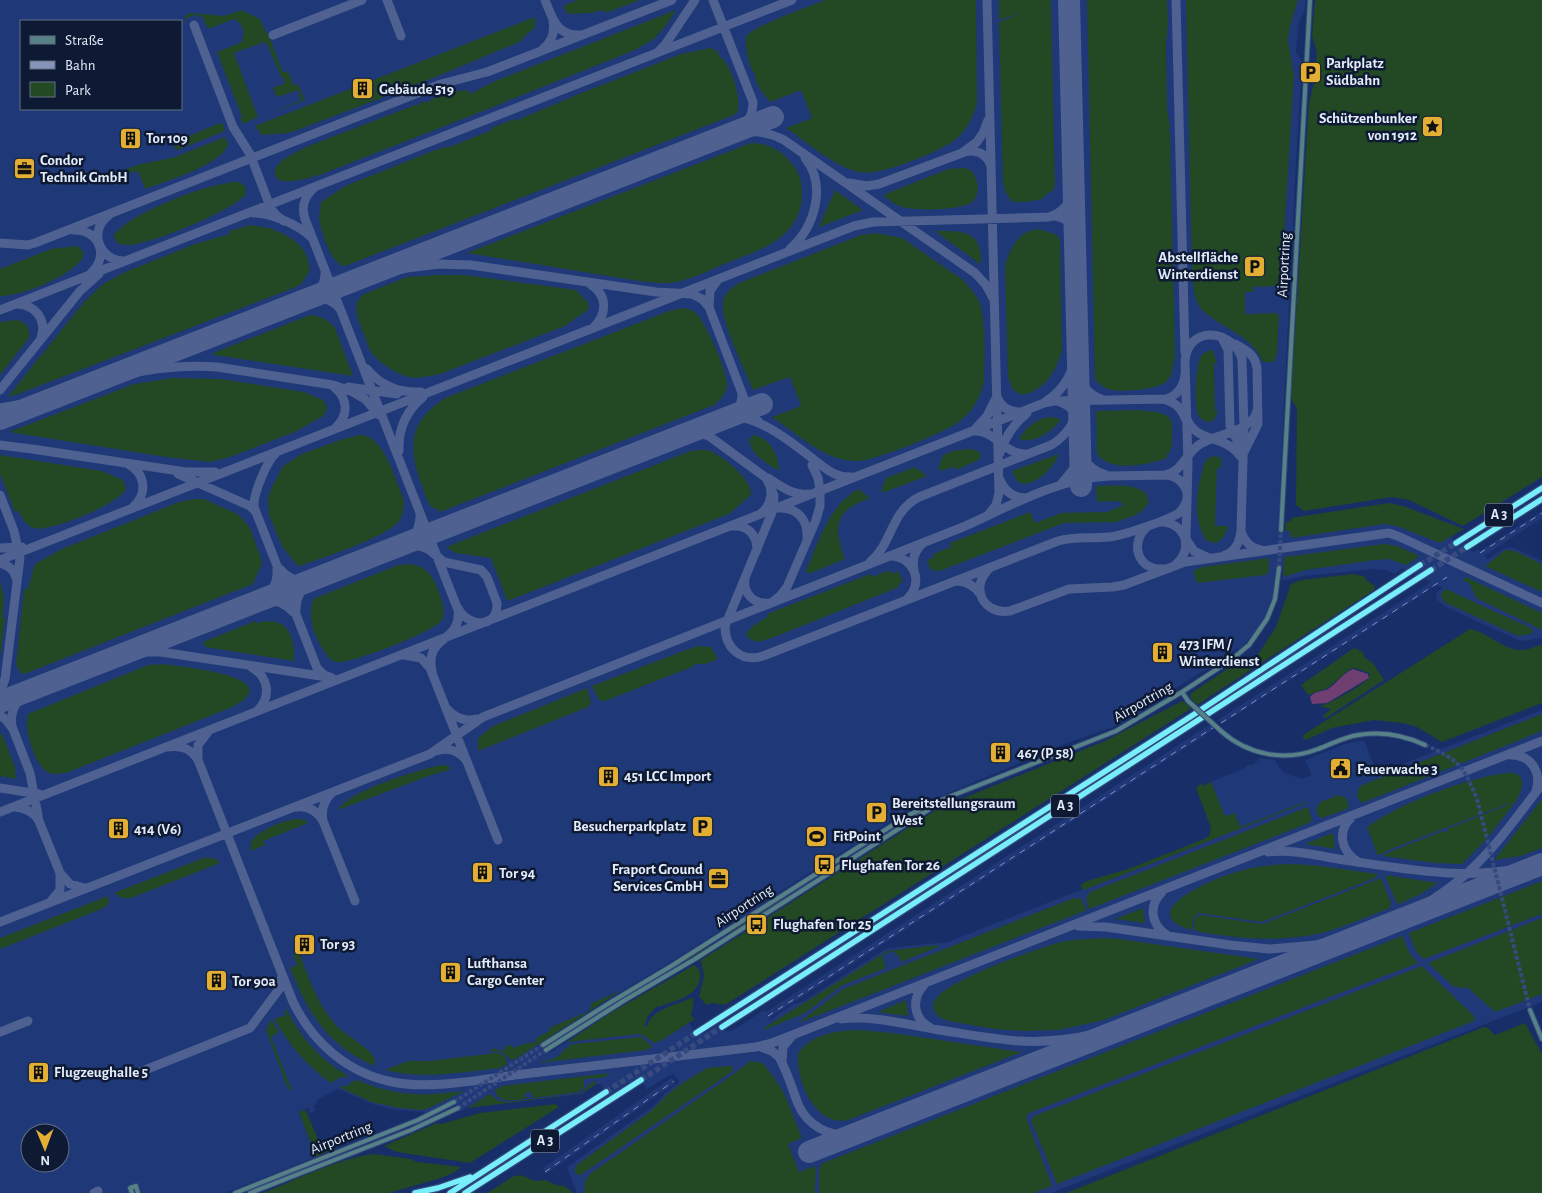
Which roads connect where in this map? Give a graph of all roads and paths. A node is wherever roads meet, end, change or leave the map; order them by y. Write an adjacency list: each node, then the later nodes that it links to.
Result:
1 (1310, 0): 4 (street, Airportring)
2 (1542, 488): 5 (highway, A 3)
3 (1542, 499): 6 (highway, A 3)
4 (1281, 530)
5 (1456, 543)
6 (1467, 547)
7 (1420, 566): 15 (highway, A 3)
8 (1278, 568): 10 (street, Airportring)
9 (1431, 570): 14 (highway, A 3)
10 (1182, 692): 11 (street, bridge); 12 (street, Airportring)
11 (1426, 745)
12 (961, 792): 17 (street, Airportring); 18 (street, Airportring)
13 (1530, 1010): 16 (street)
14 (722, 1027)
15 (696, 1034)
16 (1542, 1039)
17 (543, 1045)
18 (546, 1050)
19 (641, 1080): 30 (highway, A 3)
20 (606, 1092): 23 (highway, A 3)
21 (454, 1102): 26 (street, Airportring)
22 (458, 1108): 27 (street, Airportring)
23 (484, 1172): 28 (highway); 29 (highway, A 3)
24 (131, 1191): 25 (street)
25 (138, 1193)
26 (236, 1193)
27 (250, 1193)
28 (415, 1193)
29 (450, 1193)
30 (465, 1193)

